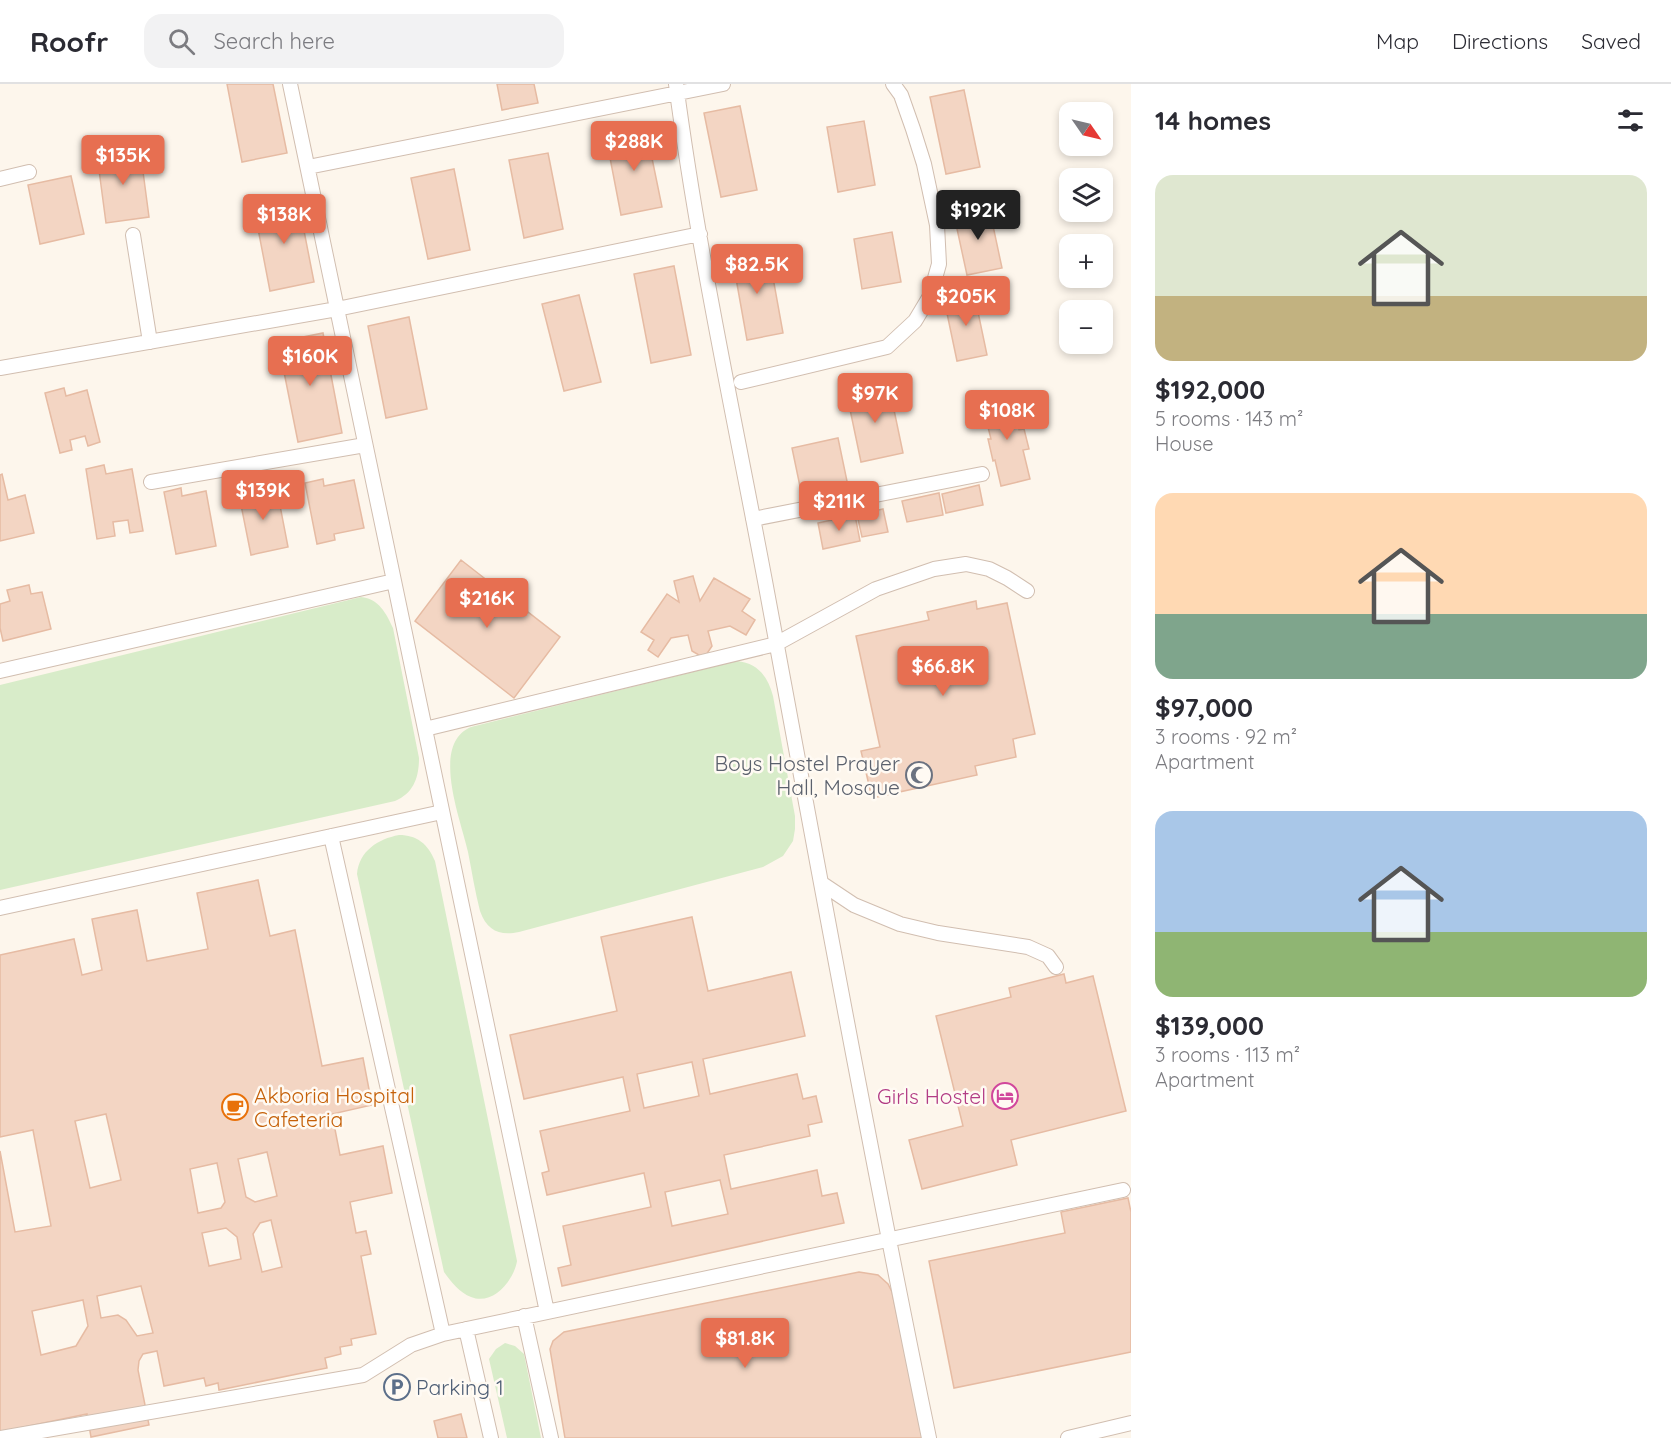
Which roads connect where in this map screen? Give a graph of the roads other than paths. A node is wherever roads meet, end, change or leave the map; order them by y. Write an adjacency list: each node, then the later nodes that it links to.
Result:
1 (290, 84): 5 (lane)
2 (723, 84): 4 (lane)
3 (893, 84): 13 (lane)
4 (676, 88): 5 (lane); 9 (lane)
5 (308, 167): 10 (lane)
6 (29, 172): 7 (lane)
7 (0, 179)
8 (133, 234): 11 (lane)
9 (700, 234): 10 (lane); 17 (lane)
10 (337, 309): 11 (lane); 14 (lane)
11 (150, 342): 12 (lane)
12 (0, 368)
13 (741, 382)
14 (365, 445): 16 (lane); 18 (lane)
15 (981, 474): 17 (lane)
16 (151, 482)
17 (753, 519): 20 (lane)
18 (394, 581): 21 (lane); 22 (lane)
19 (1027, 591): 20 (lane)
20 (776, 644): 22 (lane); 25 (lane)
21 (0, 671)
22 (425, 729): 23 (lane)
23 (442, 812): 24 (lane); 30 (lane)
24 (331, 836): 26 (lane); 33 (lane)
25 (821, 883): 27 (lane); 29 (lane)
26 (0, 908)
27 (1056, 968)
28 (1123, 1190): 29 (lane)
29 (888, 1240): 30 (lane); 38 (lane)
30 (547, 1312): 31 (lane)
31 (524, 1316): 32 (lane); 37 (lane)
32 (466, 1329): 33 (lane); 36 (lane)
33 (443, 1334): 35 (lane)
34 (1131, 1423): 39 (lane)
35 (1, 1438)
36 (491, 1438)
37 (551, 1438)
38 (928, 1438)
39 (1068, 1438)

